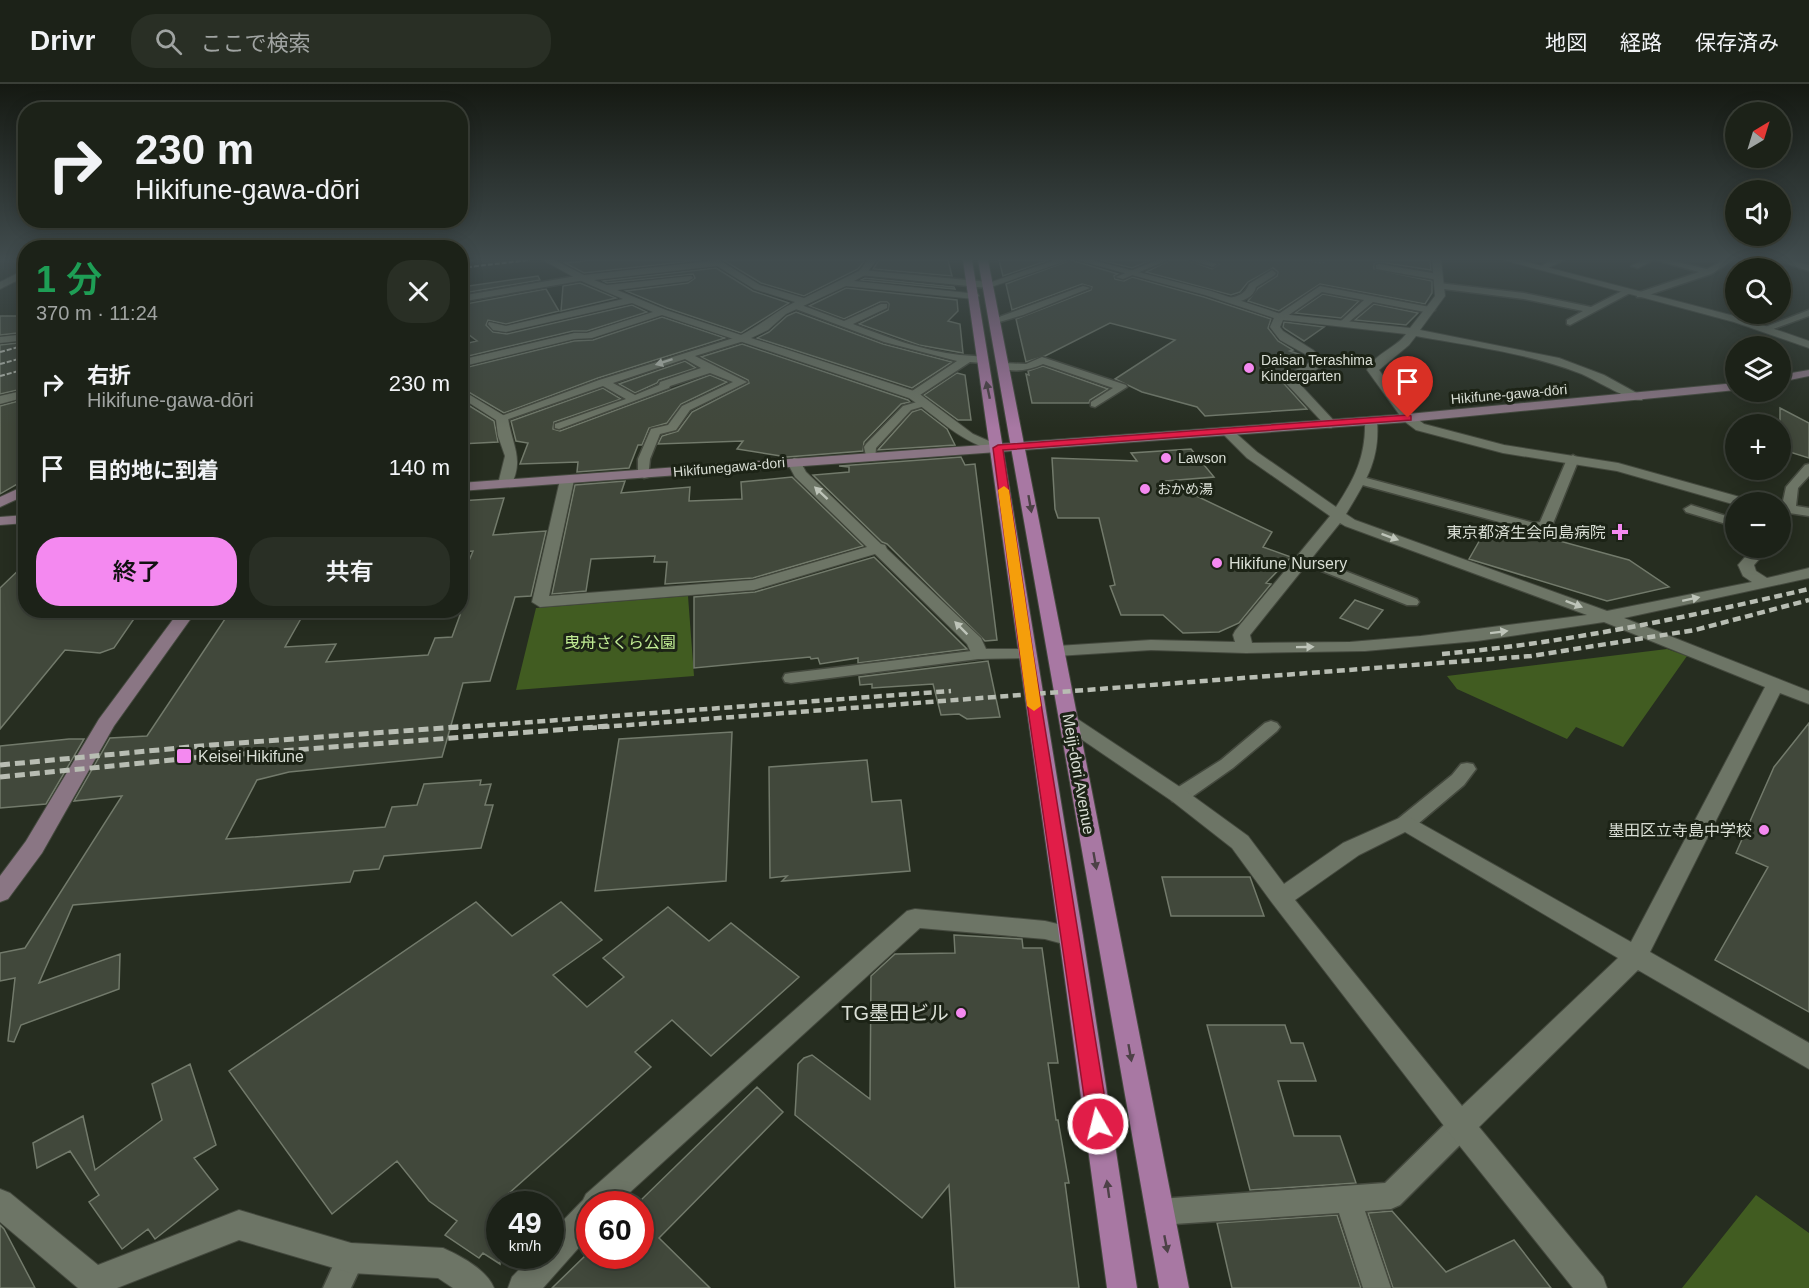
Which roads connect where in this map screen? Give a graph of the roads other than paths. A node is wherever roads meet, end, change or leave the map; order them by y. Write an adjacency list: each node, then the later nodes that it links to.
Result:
1 (562, 316): 19 (street)
2 (649, 316): 30 (street)
3 (674, 316): 24 (street)
4 (777, 316): 24 (street)
5 (827, 316): 20 (lane)
6 (862, 316): 20 (lane)
7 (976, 316): 29 (main road, Meiji-dori Avenue)
8 (995, 316): 16 (main road, Meiji-dori Avenue)
9 (1009, 316): 16 (lane)
10 (1352, 316): 18 (lane)
11 (1426, 316): 22 (street)
12 (1580, 316): 17 (lane)
13 (1718, 316): 21 (street)
14 (1800, 316): 21 (lane)
15 (1280, 317): 18 (street); 48 (street)
16 (996, 320): 31 (main road, Meiji-dori Avenue)
17 (1570, 322)
18 (1344, 323): 22 (street)
19 (493, 324)
20 (845, 324): 28 (lane)
21 (1765, 329): 26 (street)
22 (1414, 332): 40 (street); 46 (street)
23 (18, 338): 25 (street)
24 (740, 339): 27 (lane); 38 (street)
25 (0, 340)
26 (1809, 345)
27 (686, 355): 32 (lane); 35 (lane, one-way to 35)
28 (966, 360): 29 (lane); 38 (lane)
29 (982, 360): 52 (main road, Meiji-dori Avenue, one-way to 29)
30 (468, 362)
31 (1004, 366): 44 (lane); 51 (main road, Meiji-dori Avenue)
32 (710, 369): 41 (lane); 57 (lane)
33 (1809, 373): 34 (street)
34 (1791, 377)
35 (603, 382): 41 (lane); 45 (lane)
36 (1725, 387): 40 (street, Hikifune-gawa-dōri)
37 (18, 395): 42 (street)
38 (914, 395): 43 (street)
39 (468, 397): 45 (street)
40 (1638, 397): 46 (street, Hikifune-gawa-dōri)
41 (634, 399): 49 (lane)
42 (0, 400)
43 (924, 403): 52 (street); 53 (lane)
44 (1095, 404)
45 (502, 418): 60 (street)
46 (1408, 418): 47 (street, Hikifune-gawa-dōri); 54 (street)
47 (1371, 421): 48 (street, Hikifune-gawa-dōri); 59 (street)
48 (1331, 424): 50 (street, Hikifune-gawa-dōri)
49 (559, 426)
50 (1226, 431): 51 (street, Hikifune-gawa-dōri); 69 (street)
51 (1020, 446): 52 (street, Hikifune-gawa-dōri); 82 (main road, Meiji-dori Avenue, one-way to 82)
52 (998, 448): 53 (street, Hikifunegawa-dori); 83 (main road, Meiji-dori Avenue)
53 (871, 457): 55 (street, Hikifunegawa-dori)
54 (1573, 459): 59 (lane); 64 (street)
55 (794, 462): 57 (street, Hikifunegawa-dori); 73 (street, one-way to 55)
56 (1809, 468): 62 (lane)
57 (644, 474): 58 (street, Hikifunegawa-dori)
58 (567, 480): 60 (street, Hikifunegawa-dori); 73 (street)
59 (1359, 480): 69 (street)
60 (505, 484): 61 (street, Hikifunegawa-dori)
61 (468, 486)
62 (1790, 492)
63 (18, 493): 65 (street)
64 (1725, 497)
65 (0, 503)
66 (1691, 509): 71 (lane)
67 (1791, 510): 68 (lane)
68 (1809, 512)
69 (1337, 514): 75 (street); 79 (street, one-way to 79)
70 (18, 520): 72 (street)
71 (1725, 520)
72 (0, 521)
73 (880, 548): 84 (street, one-way to 73)
74 (1752, 558): 77 (street)
75 (1304, 559): 78 (lane); 81 (street)
76 (1809, 573): 77 (street)
77 (1765, 584): 79 (street, one-way to 77)
78 (1412, 602)
79 (1607, 617): 81 (street, one-way to 79); 86 (street)
80 (183, 618): 93 (street)
81 (1246, 648): 82 (street)
82 (1057, 651): 88 (main road, Meiji-dori Avenue)
83 (1026, 654): 84 (street); 95 (main road, Meiji-dori Avenue)
84 (980, 655): 85 (lane)
85 (791, 678)
86 (1775, 685): 87 (street); 96 (street)
87 (1809, 698)
88 (1069, 722): 91 (street); 102 (main road, Meiji-dori Avenue, one-way to 102)
89 (1271, 727): 91 (lane)
90 (1467, 769): 92 (lane)
91 (1179, 796): 94 (street)
92 (1406, 823): 94 (street); 96 (street)
93 (0, 893)
94 (1281, 898): 98 (street)
95 (1071, 936): 99 (street); 108 (main road, Meiji-dori Avenue, one-way to 95)
96 (1636, 956): 97 (street); 98 (street)
97 (1809, 1057)
98 (1461, 1126): 100 (lane); 111 (street)
99 (610, 1191)
100 (1348, 1199): 102 (lane); 110 (lane)
101 (0, 1203): 104 (street)
102 (1159, 1212): 109 (main road, Meiji-dori Avenue, one-way to 109)
103 (576, 1228): 107 (street)
104 (351, 1258): 105 (lane); 106 (street)
105 (337, 1288)
106 (478, 1288)
107 (523, 1288)
108 (1122, 1288)
109 (1174, 1288)
110 (1377, 1288)
111 (1592, 1288)

